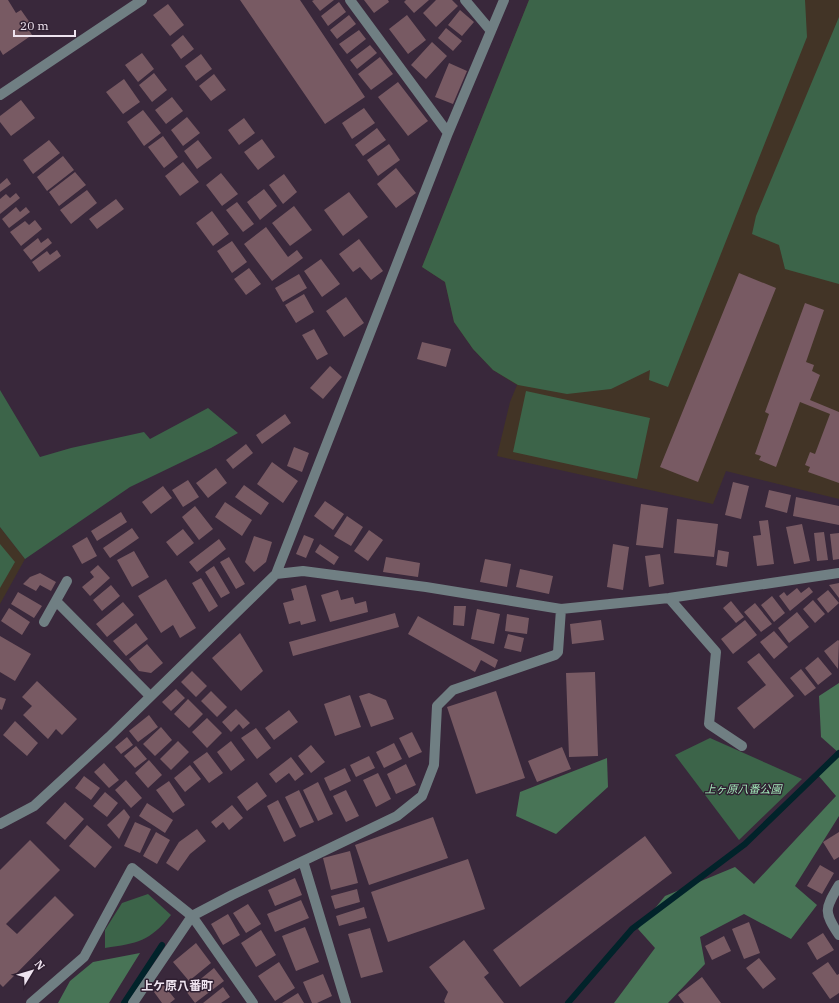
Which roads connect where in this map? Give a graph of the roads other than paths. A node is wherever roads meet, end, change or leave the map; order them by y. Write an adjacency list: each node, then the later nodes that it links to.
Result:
1 (142, 0): 6 (street)
2 (350, 0): 7 (street)
3 (465, 0): 5 (street)
4 (504, 0): 5 (street)
5 (491, 31): 7 (street)
6 (0, 95)
7 (448, 133): 9 (street)
8 (839, 573): 11 (street)
9 (276, 574): 13 (street); 15 (street)
10 (67, 581): 12 (street)
11 (669, 598): 13 (street); 16 (street)
12 (56, 601): 14 (street); 15 (street)
13 (561, 609): 20 (street)
14 (44, 622)
15 (150, 696): 17 (street)
16 (742, 746)
17 (20, 814): 18 (street); 19 (street)
18 (0, 824)
19 (0, 833)
20 (303, 861): 22 (street); 27 (street)
21 (839, 885): 23 (street)
22 (192, 916): 24 (street); 25 (street); 26 (street)
23 (839, 935)
24 (32, 1003)
25 (133, 1003)
26 (253, 1003)
27 (346, 1003)

